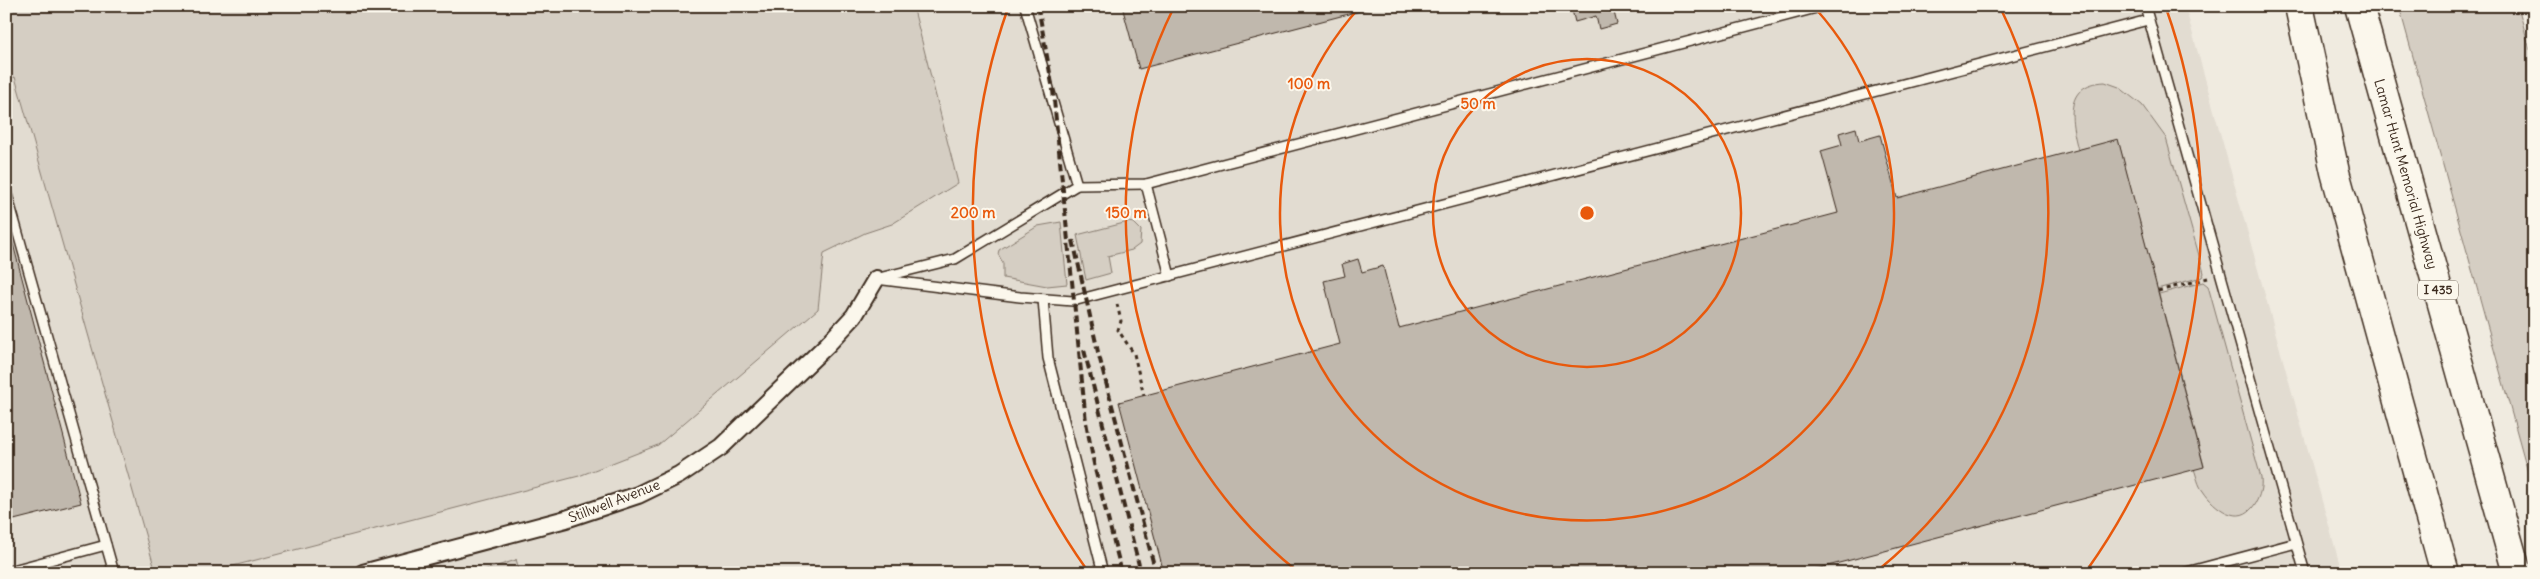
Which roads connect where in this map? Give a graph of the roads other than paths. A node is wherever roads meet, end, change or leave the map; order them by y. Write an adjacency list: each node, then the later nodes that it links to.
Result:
1 (1026, 6): 8 (lane)
2 (1824, 6): 7 (lane)
3 (2145, 6): 6 (lane)
4 (2299, 6): 21 (highway)
5 (2359, 6): 22 (highway, Lamar Hunt Memorial Highway / I 435)
6 (2148, 20): 10 (lane); 13 (lane)
7 (1146, 184): 8 (lane); 10 (lane)
8 (1077, 185): 11 (lane)
9 (6, 191): 14 (lane)
10 (1170, 276): 12 (lane)
11 (876, 279): 12 (lane); 17 (street, Stillwell Avenue)
12 (1043, 299): 18 (lane)
13 (2296, 543): 19 (lane); 20 (lane)
14 (106, 545): 15 (lane); 16 (lane)
15 (9, 571)
16 (114, 573)
17 (364, 573)
18 (1103, 573)
19 (2183, 573)
20 (2305, 573)
21 (2445, 573)
22 (2517, 573)

